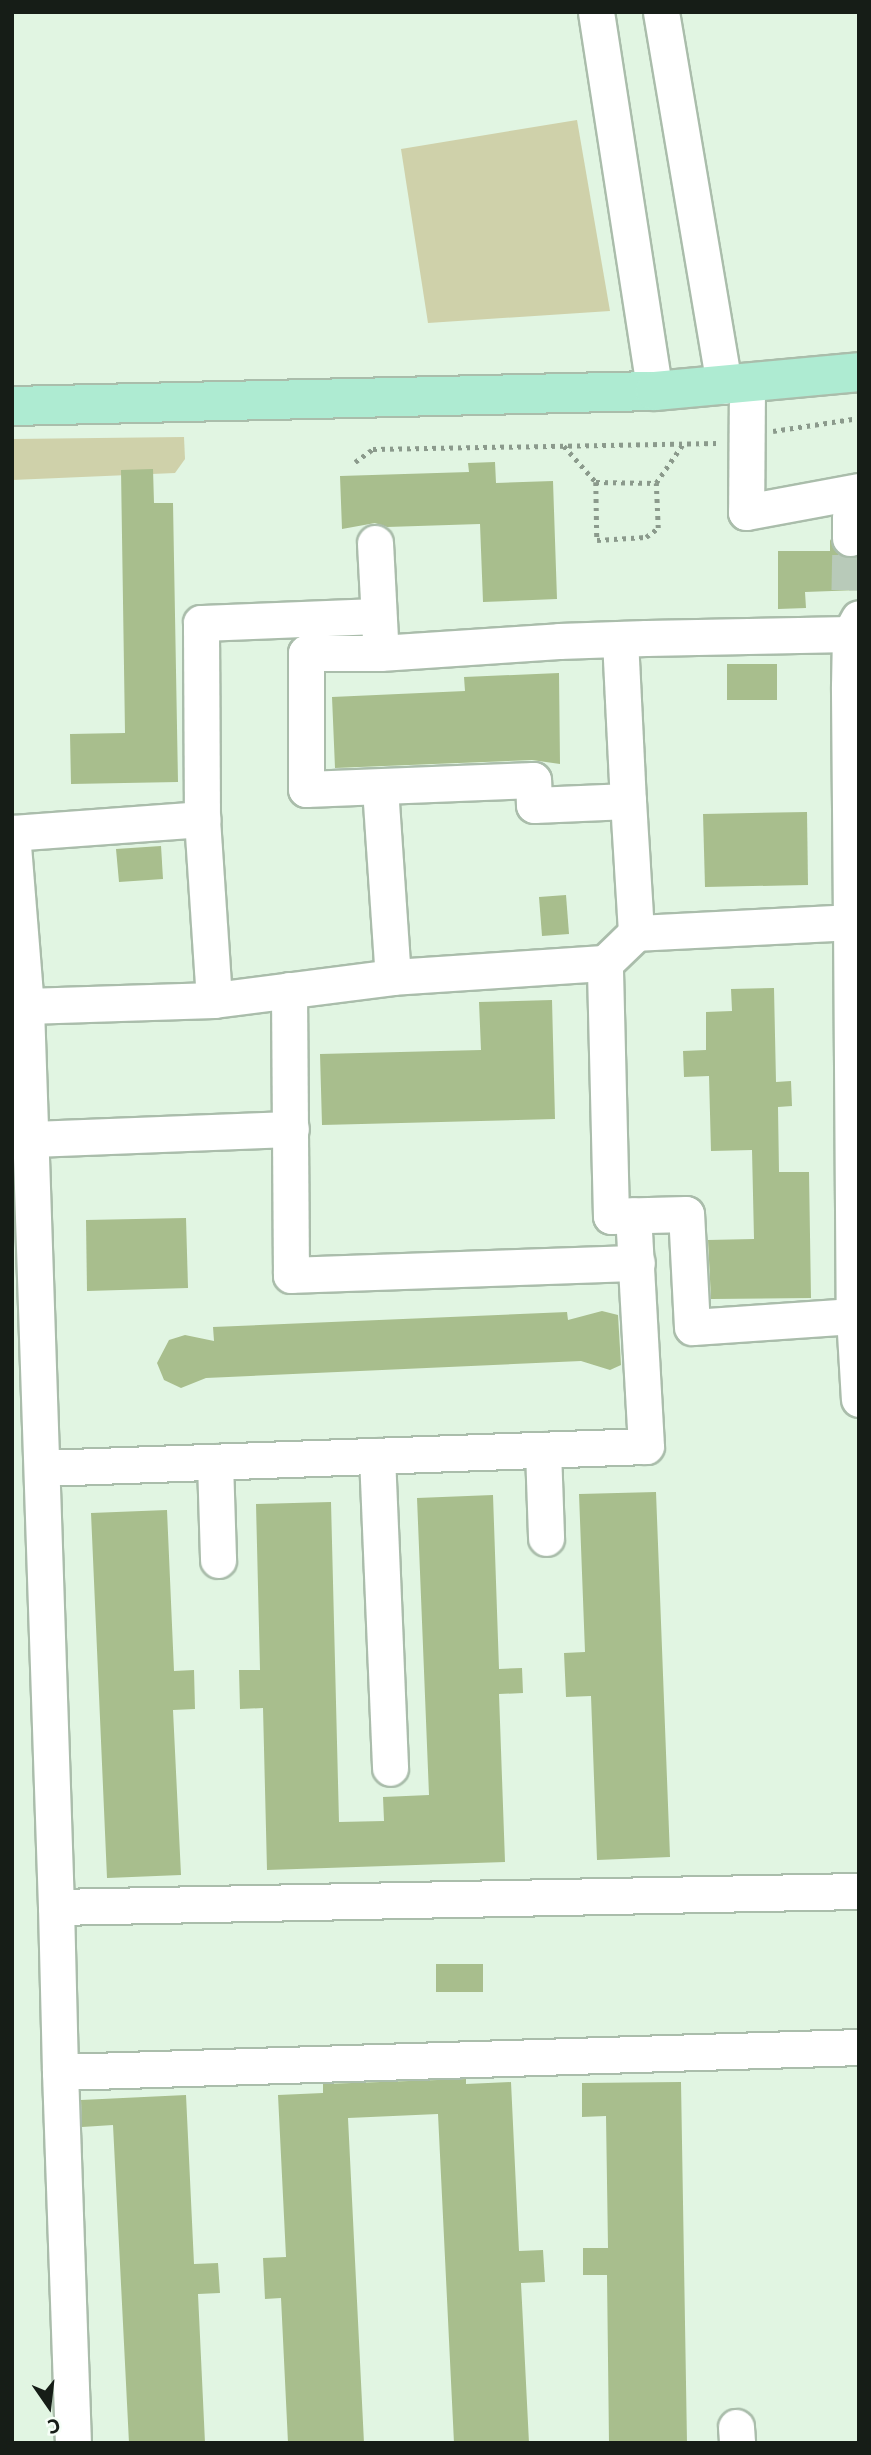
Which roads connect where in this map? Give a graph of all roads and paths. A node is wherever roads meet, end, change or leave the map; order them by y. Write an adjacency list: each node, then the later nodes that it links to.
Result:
1 (596, 12): 5 (street)
2 (661, 12): 4 (street)
3 (859, 372): 4 (main road)
4 (735, 385): 5 (main road); 8 (street)
5 (656, 391): 6 (main road)
6 (12, 406)
7 (859, 418): 8 (path)
8 (745, 436): 9 (path); 14 (street)
9 (683, 444): 10 (path); 13 (path)
10 (564, 446): 11 (path); 12 (path)
11 (355, 462)
12 (596, 482): 13 (path); 13 (path)
13 (656, 483)
14 (859, 491)
15 (375, 543): 17 (street)
16 (854, 614): 18 (street); 24 (street)
17 (378, 616): 19 (street); 22 (street)
18 (620, 639): 19 (street); 21 (street)
19 (380, 653): 20 (street)
20 (380, 788): 21 (street); 27 (street)
21 (628, 800): 25 (street)
22 (202, 820): 23 (street); 29 (street)
23 (12, 833): 30 (street)
24 (851, 922): 25 (street); 35 (street)
25 (636, 933): 26 (street)
26 (605, 962): 27 (street); 33 (street)
27 (393, 977): 28 (street)
28 (289, 990): 29 (street); 31 (street)
29 (214, 1000): 30 (street)
30 (26, 1006): 32 (street)
31 (290, 1129): 32 (street); 34 (street)
32 (31, 1139): 40 (street)
33 (634, 1215): 34 (street); 35 (street)
34 (637, 1263): 37 (street)
35 (854, 1316): 36 (street)
36 (859, 1399)
37 (543, 1450): 38 (street); 41 (street)
38 (377, 1456): 39 (street); 43 (street)
39 (215, 1462): 40 (street); 42 (street)
40 (43, 1468): 45 (street)
41 (546, 1538)
42 (218, 1560)
43 (390, 1768)
44 (859, 1891): 45 (street)
45 (56, 1907): 47 (street)
46 (859, 2047): 47 (street)
47 (60, 2073): 48 (street)
48 (72, 2443)

